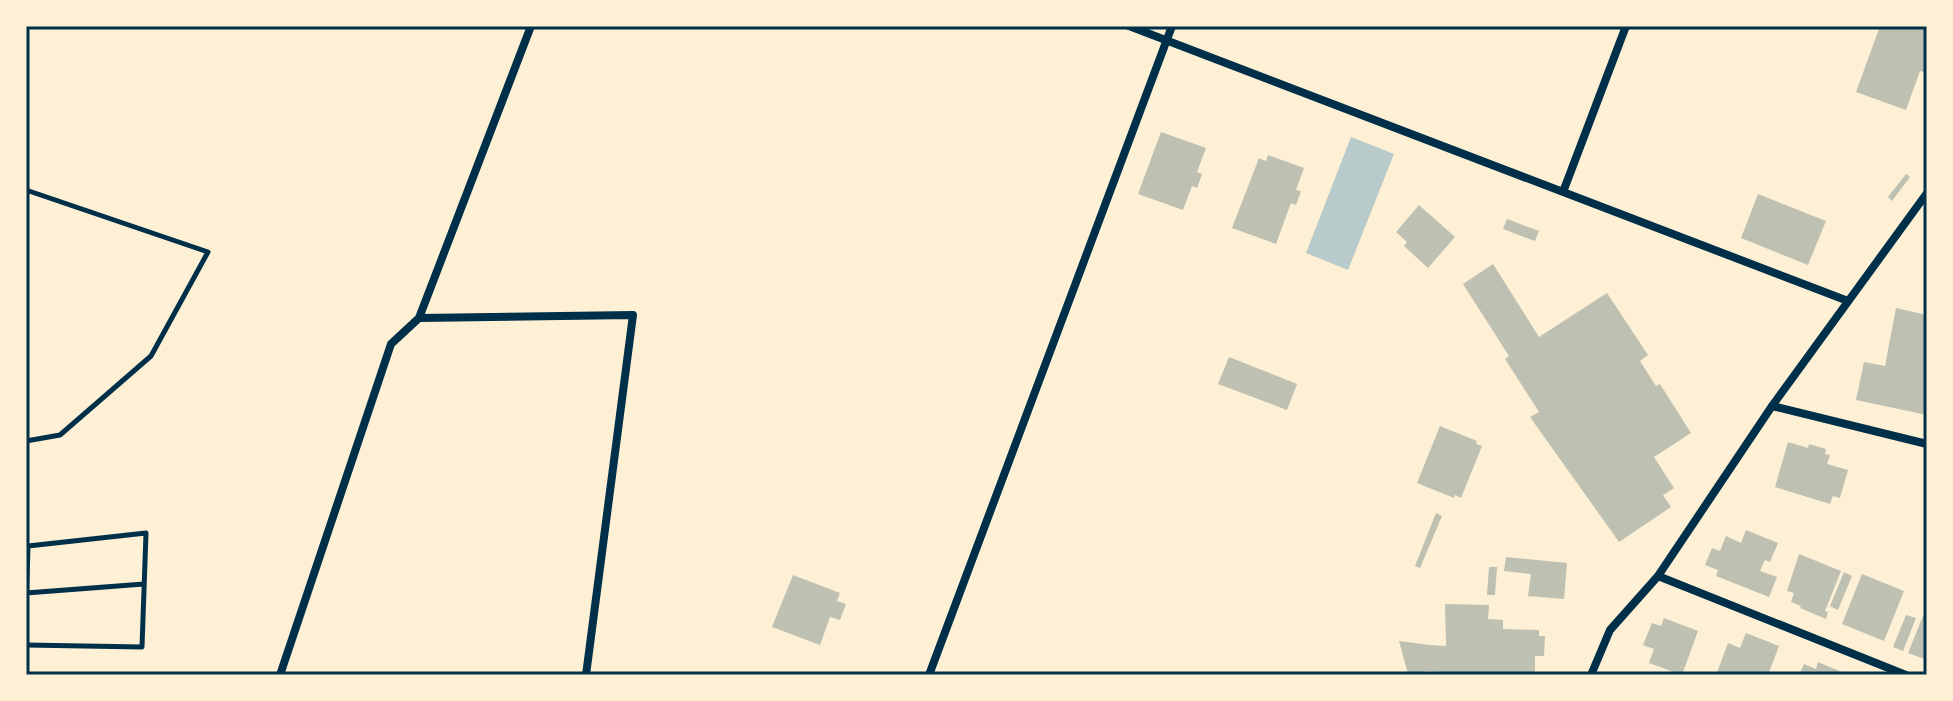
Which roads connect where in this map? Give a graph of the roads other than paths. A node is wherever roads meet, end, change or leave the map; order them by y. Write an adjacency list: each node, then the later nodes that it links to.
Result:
1 (531, 26): 9 (street)
2 (1129, 26): 5 (street)
3 (1172, 26): 5 (street)
4 (1626, 26): 6 (street)
5 (1167, 41): 6 (street); 15 (street)
6 (1563, 192): 8 (street)
7 (1927, 193): 8 (street)
8 (1848, 301): 10 (street)
9 (419, 318): 13 (street); 14 (street)
10 (1772, 406): 11 (street); 12 (street)
11 (1927, 444)
12 (1658, 576): 16 (street); 17 (street)
13 (280, 675)
14 (586, 675)
15 (929, 675)
16 (1591, 675)
17 (1906, 675)

